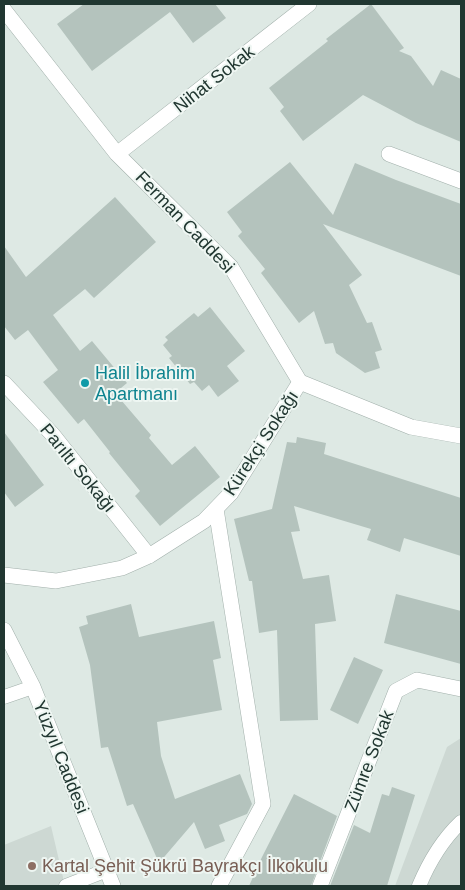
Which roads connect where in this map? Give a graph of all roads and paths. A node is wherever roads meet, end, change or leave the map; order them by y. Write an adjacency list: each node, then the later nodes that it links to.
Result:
1 (309, 4): 3 (street, Nihat Sokak)
2 (4, 10): 3 (street, Ferman Caddesi)
3 (117, 154): 6 (street, Ferman Caddesi)
4 (389, 154): 5 (street)
5 (461, 181)
6 (300, 382): 8 (street); 9 (street, Kürekçi Sokağı)
7 (4, 383): 10 (street, Parıltı Sokağı)
8 (461, 436)
9 (216, 509): 10 (street, Kürekçi Sokağı); 20 (street)
10 (149, 556): 11 (street, Kürekçi Sokağı)
11 (4, 574)
12 (4, 630): 13 (street, Yüzyıl Caddesi)
13 (33, 686): 15 (lane); 17 (street, Yüzyıl Caddesi)
14 (456, 688): 21 (street, Zümre Sokak)
15 (4, 697)
16 (461, 822): 22 (lane)
17 (107, 870): 18 (lane); 19 (street, Yüzyıl Caddesi)
18 (66, 886)
19 (114, 886)
20 (219, 886)
21 (320, 886)
22 (418, 886)

